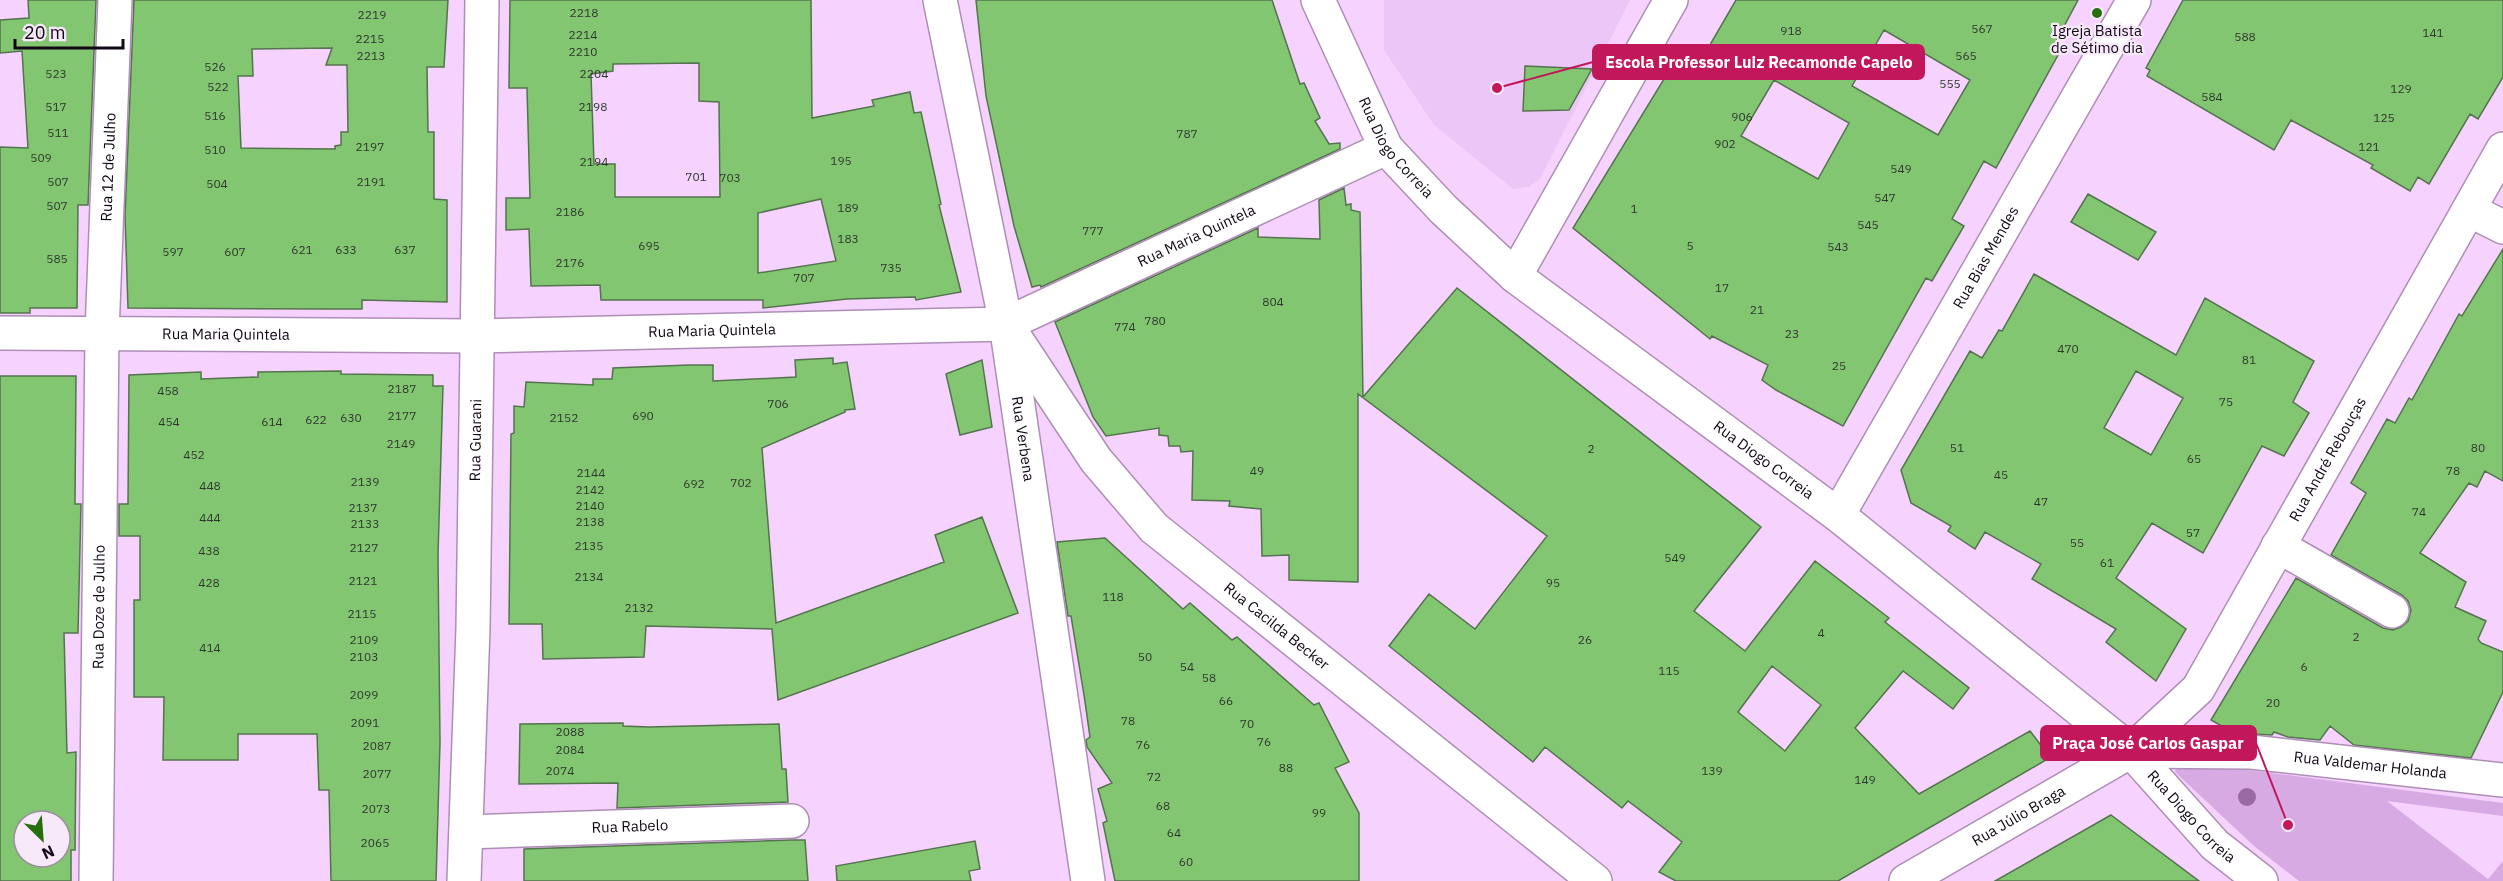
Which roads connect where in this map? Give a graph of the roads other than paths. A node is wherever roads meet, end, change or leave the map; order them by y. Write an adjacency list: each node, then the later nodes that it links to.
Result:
1 (115, 0): 14 (street, Rua 12 de Julho)
2 (482, 0): 15 (street, Rua Guarani)
3 (940, 0): 12 (street, Rua Verbena)
4 (1318, 0): 7 (street, Rua Diogo Correia)
5 (1671, 0): 11 (street)
6 (2134, 0): 16 (street, Rua Bias Mendes)
7 (1386, 148): 11 (street, Rua Diogo Correia); 12 (street, Rua Maria Quintela)
8 (2503, 149): 9 (street, Rua André Rebouças)
9 (2469, 210): 10 (street); 17 (street, Rua André Rebouças)
10 (2503, 227)
11 (1515, 276): 16 (street, Rua Diogo Correia)
12 (1005, 324): 15 (street, Rua Maria Quintela); 25 (street, Rua Verbena); 26 (street, Rua Cacilda Becker)
13 (0, 333): 14 (street, Rua Maria Quintela)
14 (102, 333): 15 (street, Rua Maria Quintela); 23 (street, Rua Doze de Julho)
15 (478, 336): 22 (street, Rua Guarani)
16 (1838, 515): 19 (street, Rua Diogo Correia)
17 (2278, 546): 18 (street); 19 (street, Rua André Rebouças)
18 (2392, 611)
19 (2131, 751): 20 (street, Rua Valdemar Holanda); 27 (street, Rua Júlio Braga); 28 (street, Rua Diogo Correia)
20 (2503, 780)
21 (792, 820): 22 (street, Rua Rabelo)
22 (466, 832): 24 (street, Rua Guarani)
23 (96, 881)
24 (464, 881)
25 (1088, 881)
26 (1595, 881)
27 (1906, 881)
28 (2261, 881)

